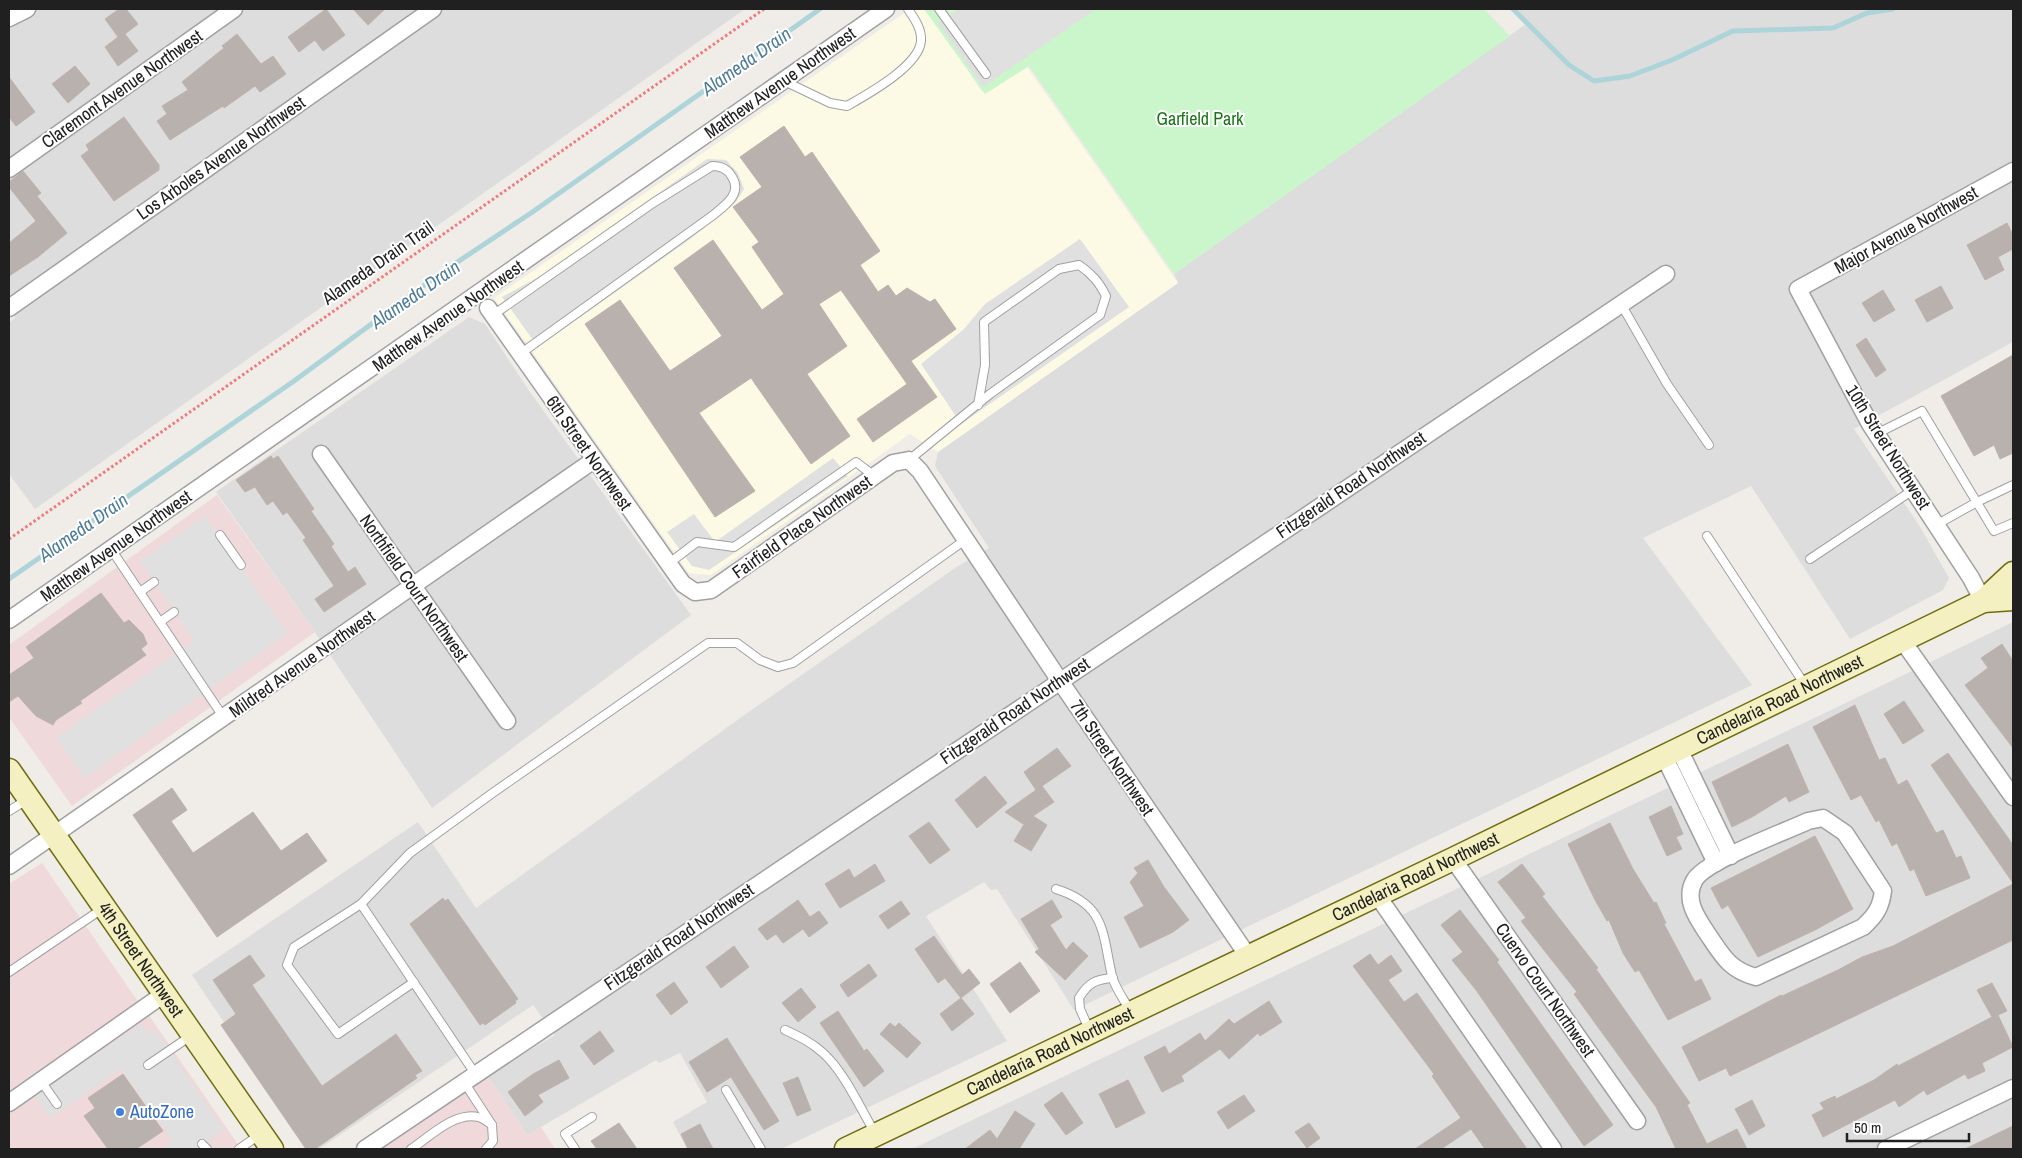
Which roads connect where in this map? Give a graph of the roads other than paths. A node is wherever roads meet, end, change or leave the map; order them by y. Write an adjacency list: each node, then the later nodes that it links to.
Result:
1 (27, 9): 7 (street)
2 (234, 9): 10 (street, Claremont Avenue Northwest)
3 (433, 9): 15 (street, Los Arboles Avenue Northwest)
4 (886, 9): 9 (street, Matthew Avenue Northwest)
5 (908, 9): 9 (lane)
6 (939, 9): 8 (lane)
7 (9, 18)
8 (986, 74)
9 (784, 80): 33 (street, Matthew Avenue Northwest)
10 (9, 169)
11 (2013, 170): 13 (street, Major Avenue Northwest)
12 (1666, 274): 14 (street, Fitzgerald Road Northwest)
13 (1798, 289): 19 (street, 10th Street Northwest)
14 (1621, 304): 20 (lane); 48 (street, Fitzgerald Road Northwest)
15 (9, 308)
16 (491, 312): 17 (street, 6th Street Northwest); 17 (lane)
17 (520, 354): 22 (street, 6th Street Northwest)
18 (978, 405): 18 (lane); 23 (lane)
19 (1876, 434): 26 (street, 10th Street Northwest); 27 (lane)
20 (1709, 446)
21 (321, 454): 39 (street, Northfield Court Northwest)
22 (594, 460): 35 (street, 6th Street Northwest); 39 (street, Mildred Avenue Northwest)
23 (909, 460): 24 (street, Fairfield Place Northwest); 32 (street, 7th Street Northwest)
24 (874, 476): 35 (lane); 41 (street, Fairfield Place Northwest)
25 (2013, 485): 27 (lane)
26 (1913, 490): 29 (street, 10th Street Northwest); 34 (lane)
27 (1977, 502): 28 (lane); 29 (lane)
28 (2013, 523)
29 (1936, 525): 43 (street, 10th Street Northwest)
30 (220, 535): 36 (lane)
31 (1707, 536): 49 (lane)
32 (965, 540): 48 (street, 7th Street Northwest); 64 (lane)
33 (111, 550): 40 (lane); 45 (street, Matthew Avenue Northwest)
34 (1810, 559)
35 (668, 564): 41 (street, 6th Street Northwest)
36 (241, 565)
37 (2013, 573): 43 (main road, Candelaria Road Northwest)
38 (154, 582): 40 (lane)
39 (413, 587): 50 (street, Mildred Avenue Northwest); 51 (street, Northfield Court Northwest)
40 (140, 592): 46 (lane)
41 (695, 592)
42 (2013, 599): 43 (main road, Candelaria Road Northwest)
43 (1983, 602): 47 (main road, Candelaria Road Northwest)
44 (174, 612): 46 (lane)
45 (9, 620)
46 (160, 622): 50 (lane)
47 (1902, 640): 49 (main road, Candelaria Road Northwest); 54 (street)
48 (1060, 681): 66 (street, 7th Street Northwest); 76 (street, Fitzgerald Road Northwest)
49 (1807, 687): 52 (main road, Candelaria Road Northwest)
50 (224, 718): 57 (street, Mildred Avenue Northwest)
51 (507, 721)
52 (1672, 752): 58 (street); 59 (main road, Candelaria Road Northwest); 60 (street)
53 (9, 770): 55 (main road, 4th Street Northwest)
54 (2013, 797)
55 (28, 798): 56 (lane); 57 (main road, 4th Street Northwest)
56 (9, 811)
57 (54, 835): 61 (street, Mildred Avenue Northwest); 65 (main road, 4th Street Northwest)
58 (1731, 856): 60 (street); 60 (street)
59 (1453, 859): 63 (main road, Candelaria Road Northwest); 83 (street, Cuervo Court Northwest)
60 (1716, 863)
61 (9, 866)
62 (1056, 889): 68 (lane)
63 (1377, 895): 66 (main road, Candelaria Road Northwest); 94 (street)
64 (361, 904): 69 (lane); 69 (lane)
65 (104, 908): 67 (lane); 70 (main road, 4th Street Northwest)
66 (1248, 956): 71 (main road, Candelaria Road Northwest)
67 (9, 972)
68 (1113, 978): 71 (lane); 73 (lane)
69 (414, 982): 76 (lane)
70 (164, 994): 74 (main road, 4th Street Northwest); 77 (street)
71 (1131, 1012): 73 (main road, Candelaria Road Northwest)
72 (786, 1030): 85 (lane)
73 (1090, 1032): 85 (main road, Candelaria Road Northwest)
74 (192, 1035): 75 (lane); 86 (main road, 4th Street Northwest)
75 (148, 1065)
76 (470, 1078): 84 (lane); 87 (street, Fitzgerald Road Northwest)
77 (41, 1081): 80 (street); 81 (lane)
78 (2013, 1088): 95 (street)
79 (726, 1090): 92 (lane)
80 (9, 1103)
81 (57, 1104)
82 (592, 1117): 91 (lane)
83 (1637, 1121)
84 (492, 1125): 89 (lane); 90 (lane)
85 (876, 1134): 93 (main road, Candelaria Road Northwest)
86 (266, 1141): 88 (lane)
87 (371, 1147)
88 (239, 1149)
89 (411, 1149)
90 (486, 1149)
91 (575, 1149)
92 (761, 1149)
93 (846, 1149)
94 (1552, 1149)
95 (1886, 1149)

